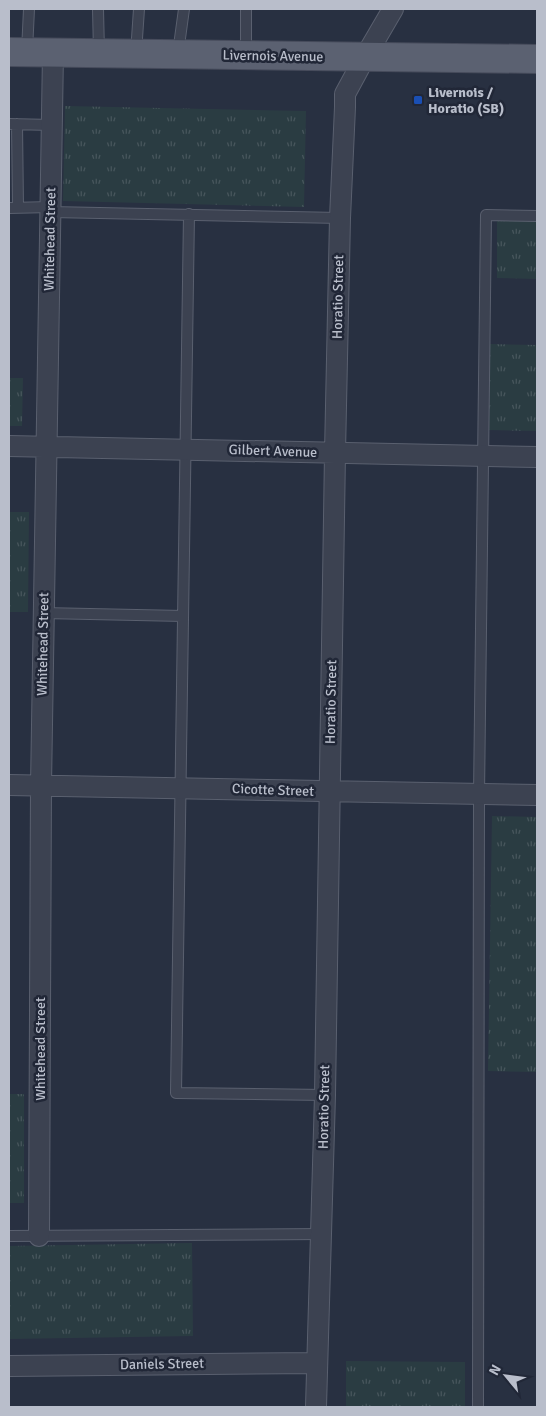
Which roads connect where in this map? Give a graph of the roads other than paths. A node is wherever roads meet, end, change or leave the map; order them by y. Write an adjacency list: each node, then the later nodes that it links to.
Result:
1 (29, 9): 7 (lane)
2 (98, 9): 8 (lane)
3 (139, 9): 9 (lane)
4 (184, 9): 10 (lane)
5 (246, 9): 11 (lane)
6 (393, 9): 12 (street, Horatio Street)
7 (29, 52): 8 (main road, Livernois Avenue); 15 (street, Whitehead Street)
8 (99, 53): 9 (main road, Livernois Avenue)
9 (136, 54): 10 (main road, Livernois Avenue)
10 (178, 54): 11 (main road, Livernois Avenue)
11 (246, 55): 12 (main road, Livernois Avenue)
12 (365, 57): 13 (main road, Livernois Avenue); 20 (street, Horatio Street)
13 (537, 59)
14 (13, 124): 15 (lane); 16 (lane)
15 (52, 125): 17 (street, Whitehead Street)
16 (13, 207): 17 (lane)
17 (51, 210): 18 (lane); 22 (street, Whitehead Street)
18 (189, 214): 20 (lane); 23 (lane)
19 (537, 216): 25 (lane)
20 (340, 218): 24 (street, Horatio Street)
21 (9, 446): 22 (street, Gilbert Avenue)
22 (45, 447): 23 (street, Gilbert Avenue); 27 (street, Whitehead Street)
23 (185, 449): 24 (street, Gilbert Avenue); 28 (lane)
24 (335, 453): 25 (street, Gilbert Avenue); 32 (street, Horatio Street)
25 (483, 457): 26 (street, Gilbert Avenue); 33 (lane)
26 (537, 457)
27 (43, 613): 28 (lane); 30 (street, Whitehead Street)
28 (183, 616): 31 (lane)
29 (9, 785): 30 (street, Cicotte Street)
30 (41, 786): 31 (street, Cicotte Street); 38 (street, Whitehead Street)
31 (180, 787): 32 (street, Cicotte Street); 35 (lane)
32 (330, 792): 33 (street, Cicotte Street); 35 (street, Horatio Street)
33 (479, 795): 34 (street, Cicotte Street); 42 (lane)
34 (537, 795)
35 (325, 1095): 36 (street, Horatio Street)
36 (322, 1234): 38 (lane); 39 (street, Horatio Street)
37 (9, 1236): 38 (lane)
38 (39, 1236)
39 (316, 1362): 40 (street, Daniels Street); 41 (street, Horatio Street)
40 (9, 1366)
41 (316, 1407)
42 (478, 1407)

